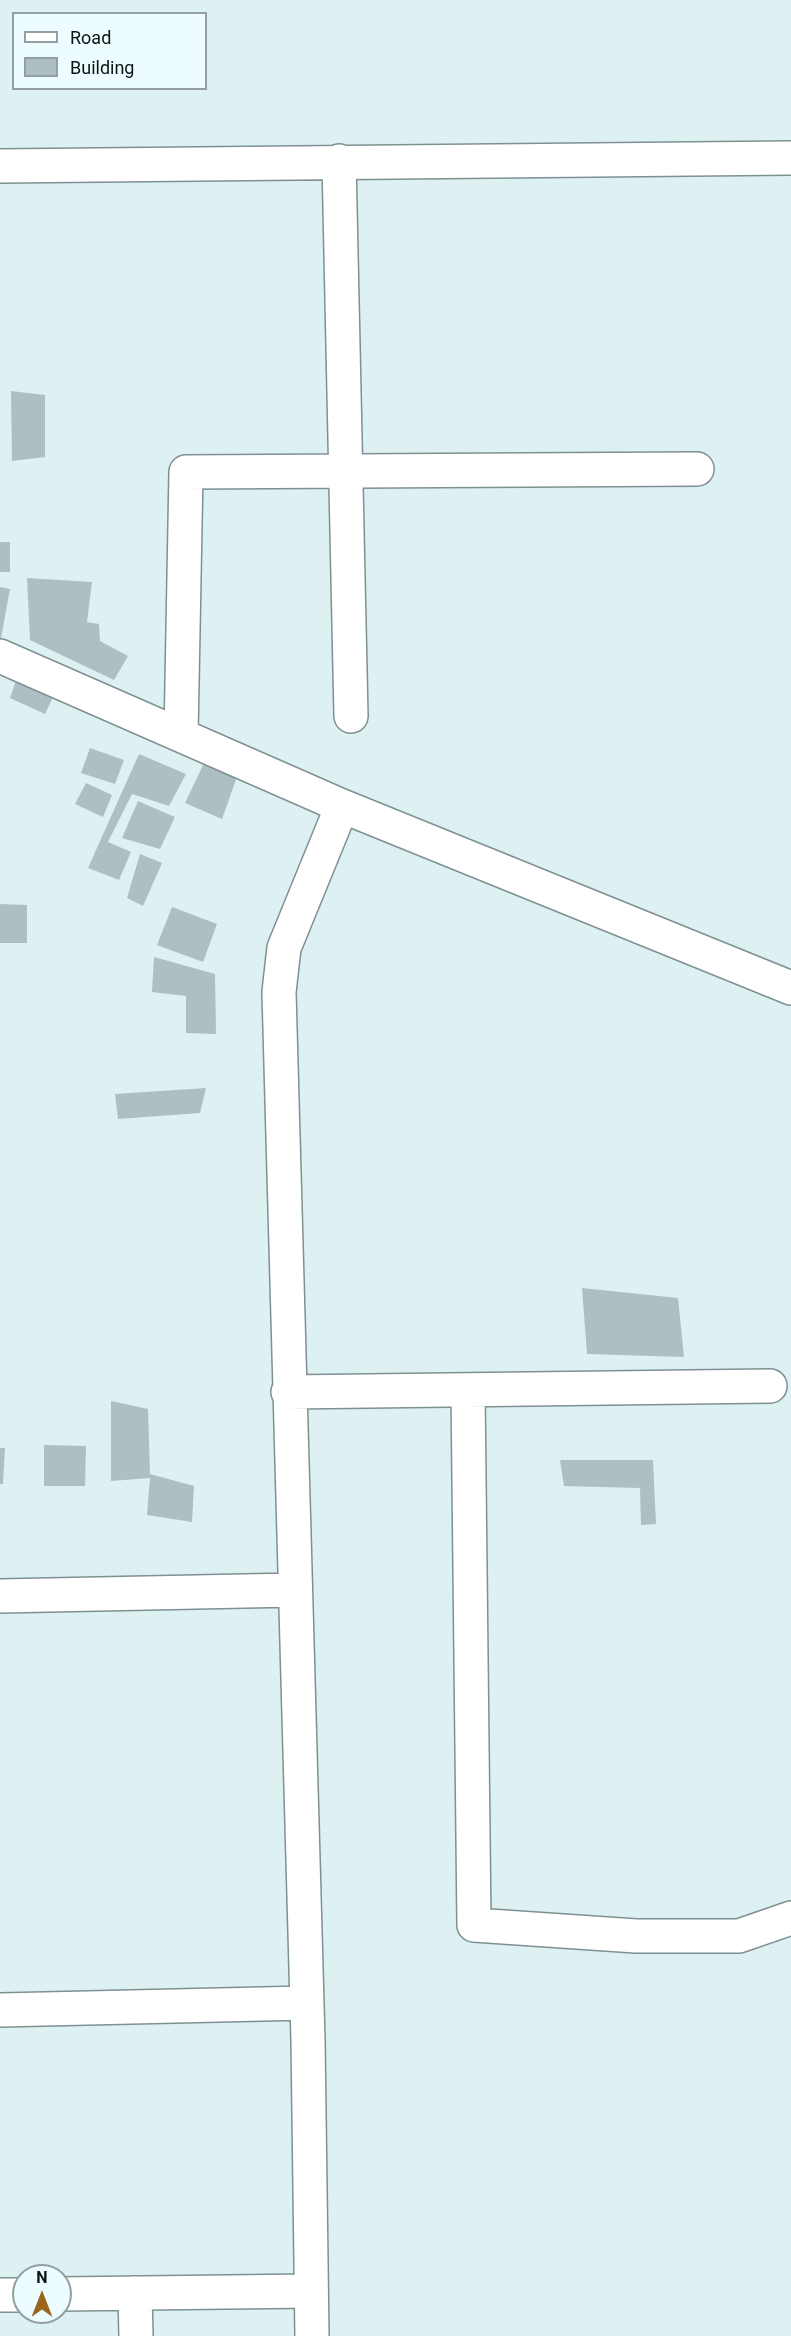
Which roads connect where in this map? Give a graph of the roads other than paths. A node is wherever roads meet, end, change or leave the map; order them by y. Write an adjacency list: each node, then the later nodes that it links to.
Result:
1 (791, 158): 2 (street)
2 (339, 161): 3 (street); 4 (street)
3 (0, 166)
4 (345, 469): 5 (street); 7 (street); 8 (street)
5 (697, 469)
6 (0, 656): 8 (street)
7 (351, 716)
8 (181, 735): 9 (street)
9 (342, 806): 10 (street); 13 (street)
10 (791, 988)
11 (770, 1386): 12 (street)
12 (468, 1390): 13 (street); 16 (street)
13 (288, 1392): 14 (street)
14 (294, 1590): 15 (street); 17 (street)
15 (0, 1596)
16 (791, 1918)
17 (306, 2003): 18 (street); 19 (street)
18 (0, 2010)
19 (311, 2291): 20 (street); 23 (street)
20 (135, 2293): 21 (street); 22 (street)
21 (72, 2294)
22 (136, 2336)
23 (312, 2336)

